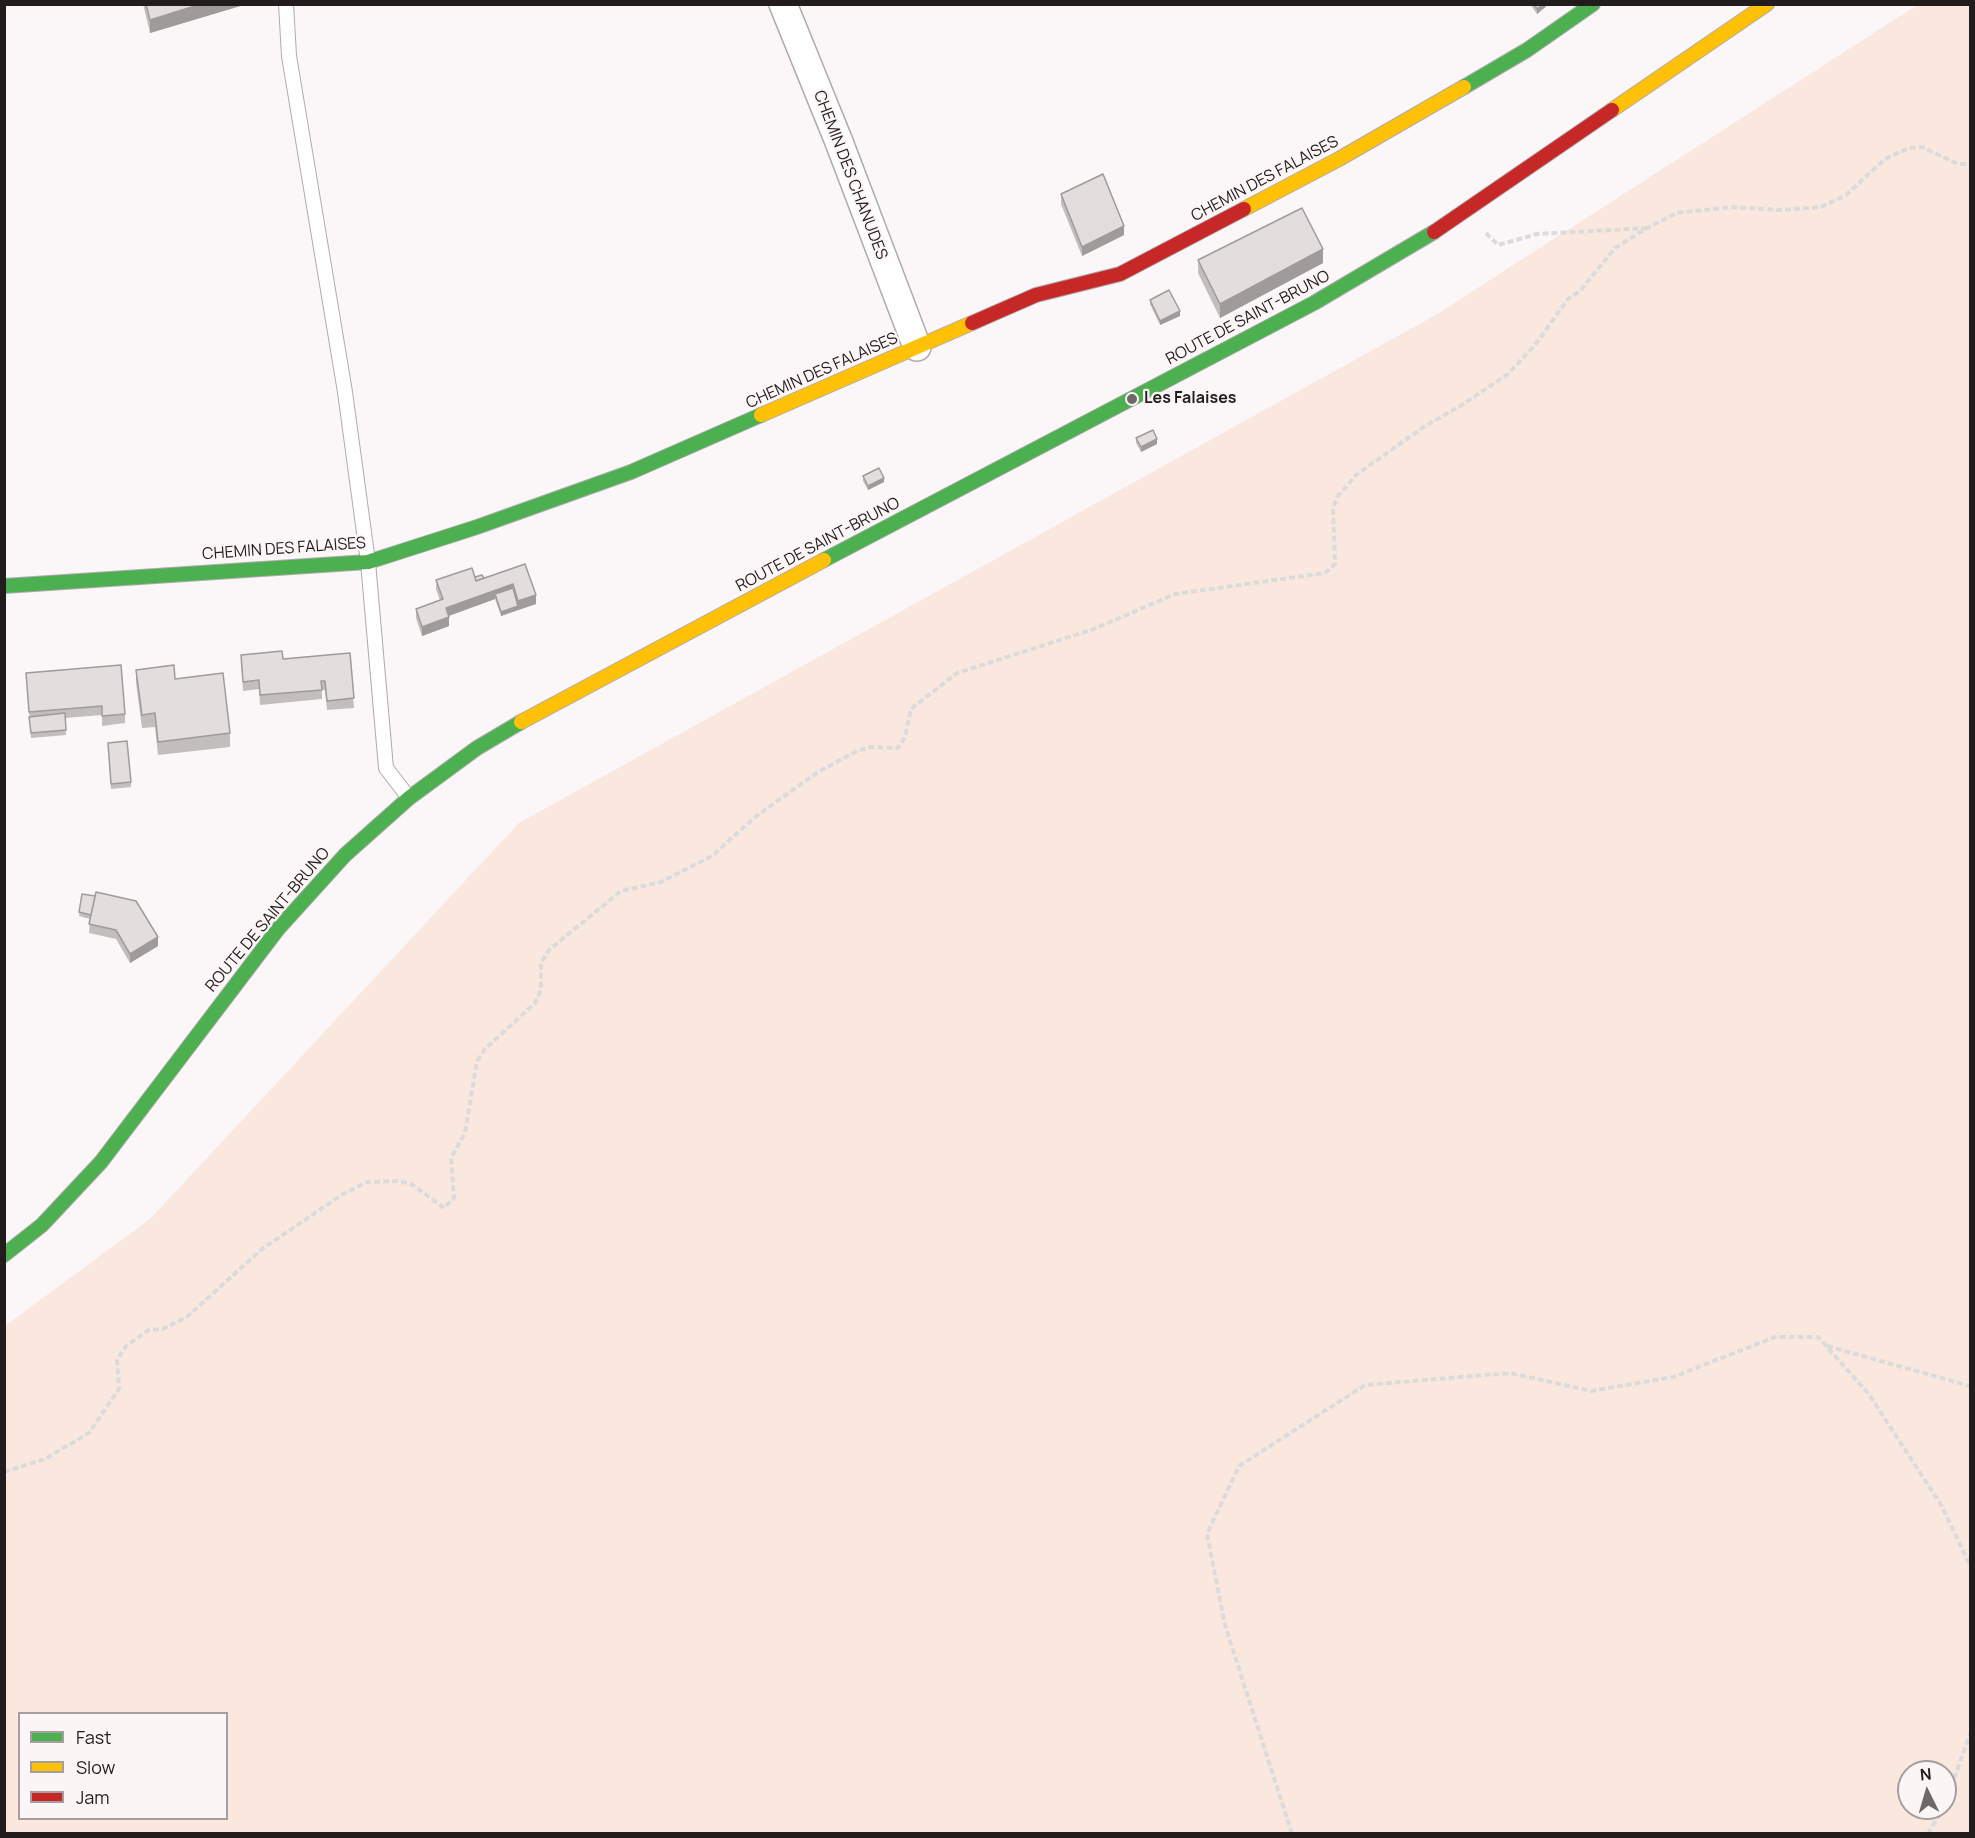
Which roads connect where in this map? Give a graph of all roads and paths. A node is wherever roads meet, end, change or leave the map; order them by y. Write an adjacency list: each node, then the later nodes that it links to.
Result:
1 (286, 4): 9 (lane)
2 (783, 4): 8 (street, CHEMIN DES CHANUDES)
3 (1593, 4): 8 (street, CHEMIN DES FALAISES)
4 (1767, 4): 6 (street, ROUTE DE SAINT-BRUNO)
5 (1971, 164): 7 (path)
6 (1464, 211): 7 (path); 11 (street, ROUTE DE SAINT-BRUNO)
7 (1647, 228): 15 (path)
8 (917, 347): 9 (street, CHEMIN DES FALAISES)
9 (368, 562): 10 (street, CHEMIN DES FALAISES); 11 (lane)
10 (4, 586)
11 (409, 798): 12 (street, ROUTE DE SAINT-BRUNO)
12 (4, 1255)
13 (1826, 1346): 14 (path); 16 (path); 20 (path)
14 (1971, 1386)
15 (4, 1472)
16 (1971, 1565)
17 (1971, 1734): 18 (path)
18 (1957, 1771)
19 (1936, 1820): 21 (path)
20 (1292, 1833)
21 (1928, 1833)

